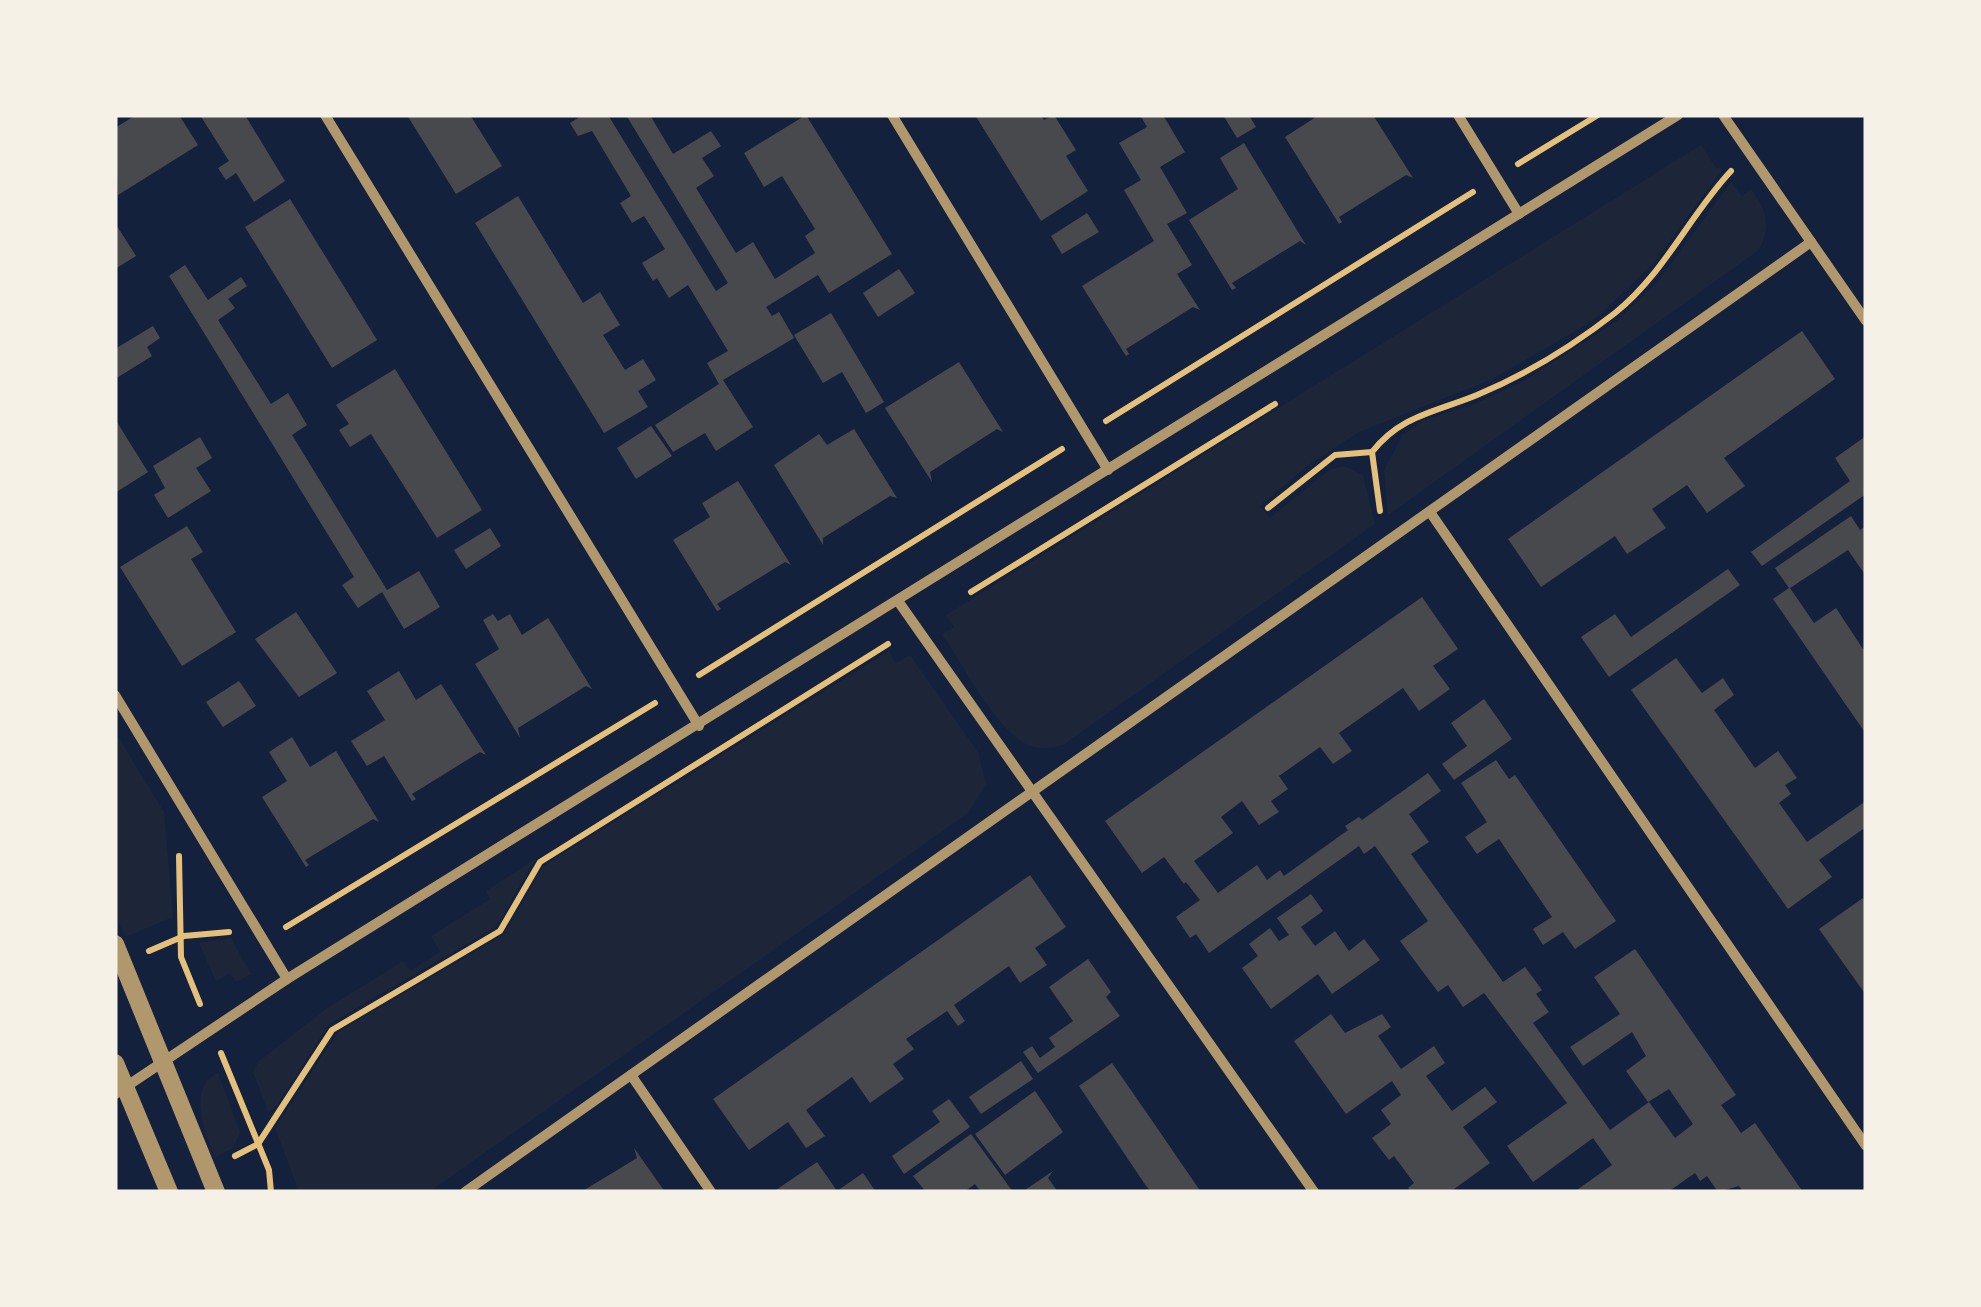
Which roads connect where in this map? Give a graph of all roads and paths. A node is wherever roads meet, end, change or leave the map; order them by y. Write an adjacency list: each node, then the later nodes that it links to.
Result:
1 (325, 115): 22 (street)
2 (892, 115): 13 (street)
3 (1458, 115): 8 (street)
4 (1598, 115): 8 (path)
5 (1678, 115): 9 (street)
6 (1723, 115): 7 (street)
7 (1749, 152): 10 (street); 14 (path)
8 (1496, 178): 9 (street); 13 (path)
9 (1519, 214): 15 (street)
10 (1811, 242): 11 (street); 17 (street)
11 (1866, 321)
12 (1288, 396): 19 (path)
13 (1088, 432): 15 (street); 22 (path)
14 (1372, 452): 16 (path); 18 (path)
15 (1108, 470): 20 (street)
16 (1268, 508)
17 (1430, 512): 18 (street); 38 (street)
18 (1394, 537): 26 (street)
19 (964, 597)
20 (898, 601): 21 (street); 24 (street)
21 (916, 626): 26 (street); 37 (path)
22 (678, 689): 24 (street); 27 (path)
23 (115, 695): 25 (street)
24 (699, 726): 31 (street)
25 (173, 789): 27 (street); 28 (path)
26 (1032, 792): 35 (street); 44 (street)
27 (258, 930): 28 (path); 31 (street)
28 (184, 936): 30 (path); 32 (path)
29 (115, 944): 30 (street)
30 (124, 962): 33 (street)
31 (286, 979): 32 (street)
32 (212, 1032): 33 (street); 37 (path)
33 (164, 1061): 36 (street); 40 (street)
34 (115, 1063): 36 (street)
35 (631, 1075): 42 (street); 43 (street)
36 (120, 1091): 39 (street)
37 (258, 1144): 41 (path)
38 (1866, 1146)
39 (169, 1192)
40 (216, 1192)
41 (271, 1192)
42 (465, 1192)
43 (712, 1192)
44 (1314, 1192)

